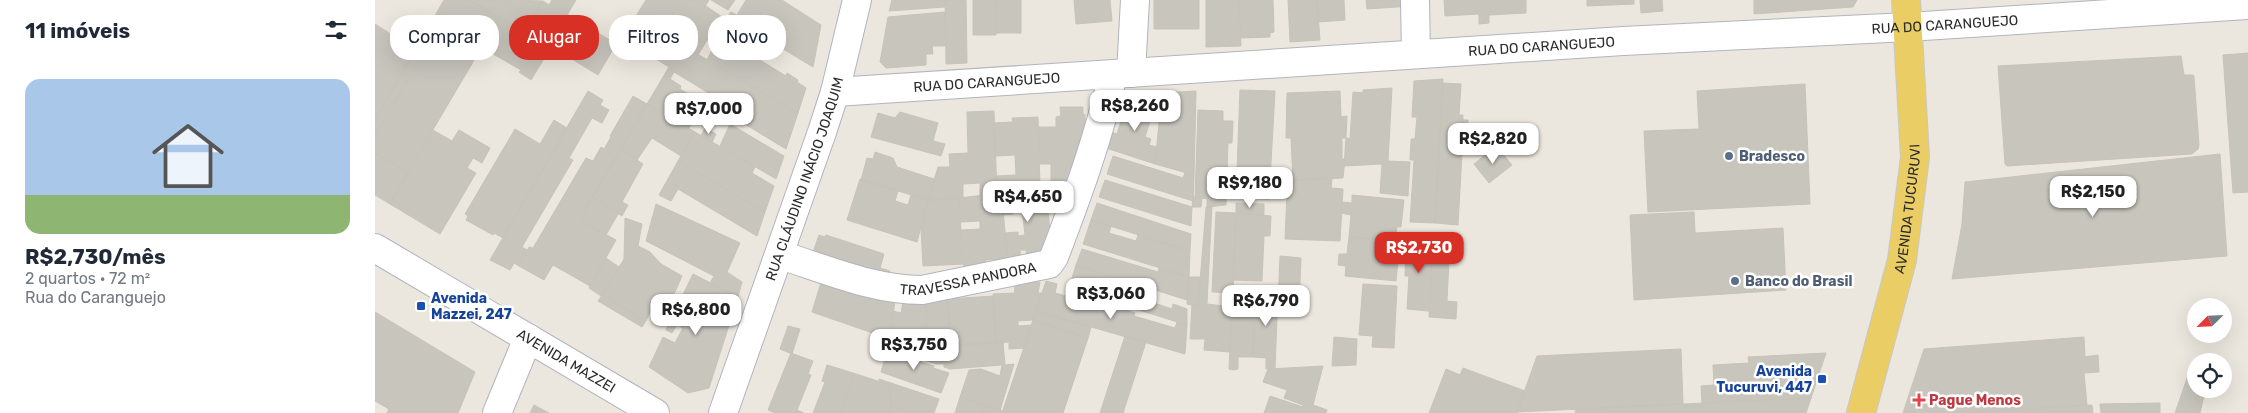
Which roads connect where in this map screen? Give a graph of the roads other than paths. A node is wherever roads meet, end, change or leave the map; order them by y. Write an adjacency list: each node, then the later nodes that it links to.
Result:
1 (857, 0): 9 (street, RUA CLÁUDINO INÁCIO JOAQUIM)
2 (1135, 0): 8 (street)
3 (1415, 0): 7 (street)
4 (1907, 0): 6 (main road, AVENIDA TUCURUVI)
5 (2248, 5): 6 (street, RUA DO CARANGUEJO)
6 (1908, 27): 7 (street, RUA DO CARANGUEJO); 16 (main road, AVENIDA TUCURUVI)
7 (1416, 54): 8 (street, RUA DO CARANGUEJO)
8 (1122, 73): 9 (street, RUA DO CARANGUEJO); 11 (street, TRAVESSA PANDORA)
9 (835, 92): 11 (street, RUA CLÁUDINO INÁCIO JOAQUIM)
10 (375, 248): 12 (street, AVENIDA MAZZEI)
11 (780, 255): 15 (street, RUA CLÁUDINO INÁCIO JOAQUIM)
12 (528, 338): 13 (street); 14 (street, AVENIDA MAZZEI)
13 (497, 413)
14 (655, 413)
15 (723, 413)
16 (1861, 413)

